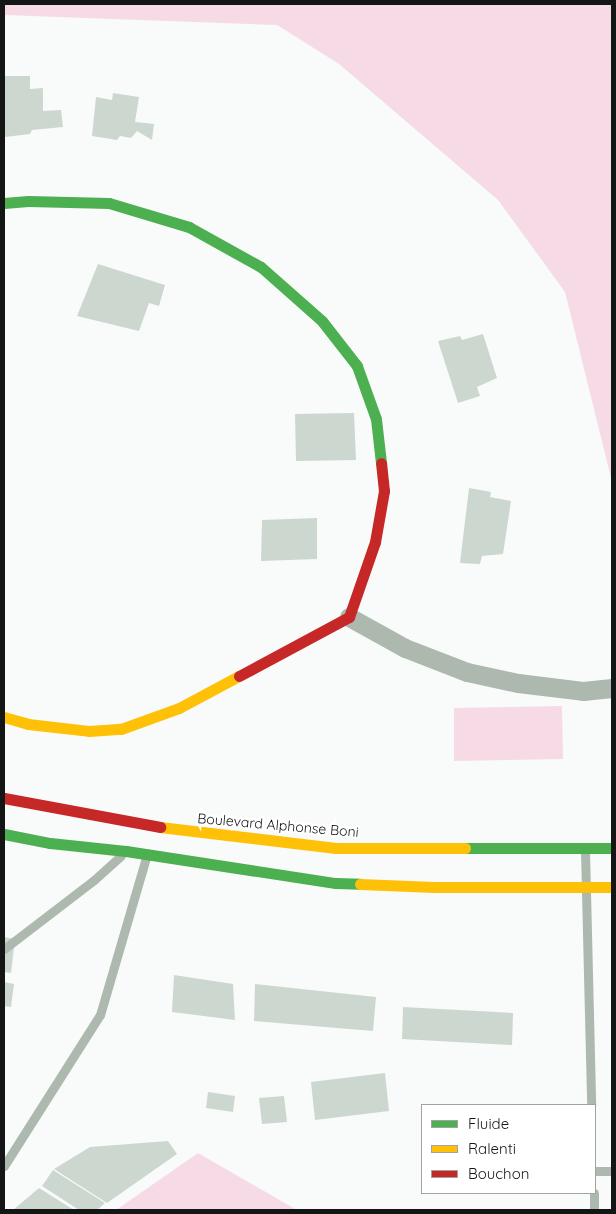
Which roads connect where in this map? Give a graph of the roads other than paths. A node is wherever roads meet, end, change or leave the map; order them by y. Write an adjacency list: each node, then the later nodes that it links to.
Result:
1 (4, 203): 2 (main road)
2 (349, 617): 3 (street); 4 (main road)
3 (612, 688)
4 (4, 717)
5 (4, 798): 7 (main road, Boulevard Alphonse Boni)
6 (4, 834): 9 (main road)
7 (585, 848): 8 (main road, Boulevard Alphonse Boni); 12 (lane)
8 (612, 848)
9 (126, 851): 10 (main road); 13 (lane)
10 (146, 855): 12 (main road); 15 (lane)
11 (612, 887): 12 (main road)
12 (587, 888): 14 (lane)
13 (4, 949)
14 (592, 1104)
15 (4, 1166)
16 (596, 1171): 17 (lane)
17 (612, 1171)
18 (594, 1194): 19 (lane)
19 (594, 1210)

